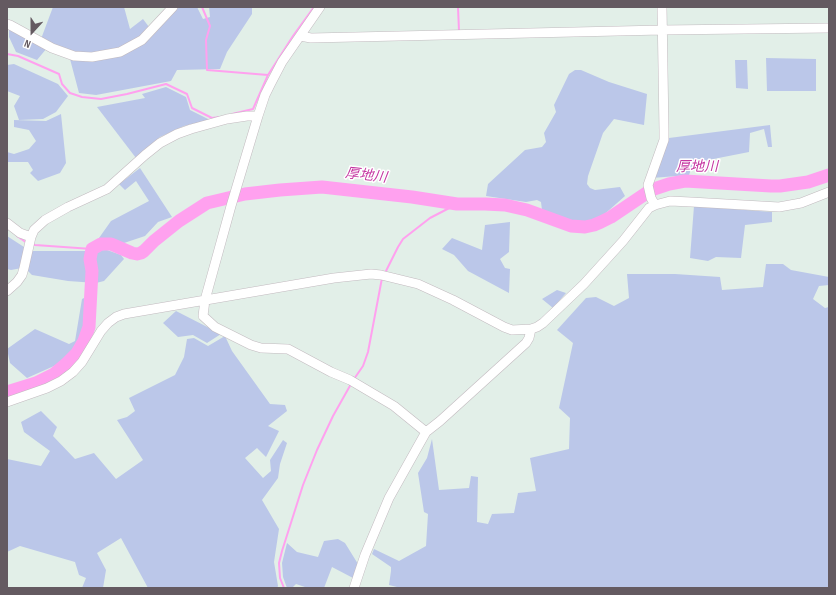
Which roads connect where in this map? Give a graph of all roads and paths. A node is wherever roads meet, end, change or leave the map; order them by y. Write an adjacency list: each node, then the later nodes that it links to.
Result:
1 (173, 7): 4 (street)
2 (320, 7): 7 (street)
3 (662, 7): 6 (street)
4 (7, 24)
5 (829, 28): 6 (street)
6 (662, 33): 7 (street); 10 (street)
7 (300, 36): 8 (street)
8 (258, 116): 12 (street); 14 (street)
9 (829, 192): 10 (street)
10 (653, 201): 15 (street)
11 (7, 223): 12 (street)
12 (30, 242): 13 (street)
13 (7, 291)
14 (205, 300): 15 (street); 16 (street); 17 (street)
15 (531, 329): 17 (street)
16 (7, 402)
17 (426, 432): 18 (street)
18 (354, 588)

